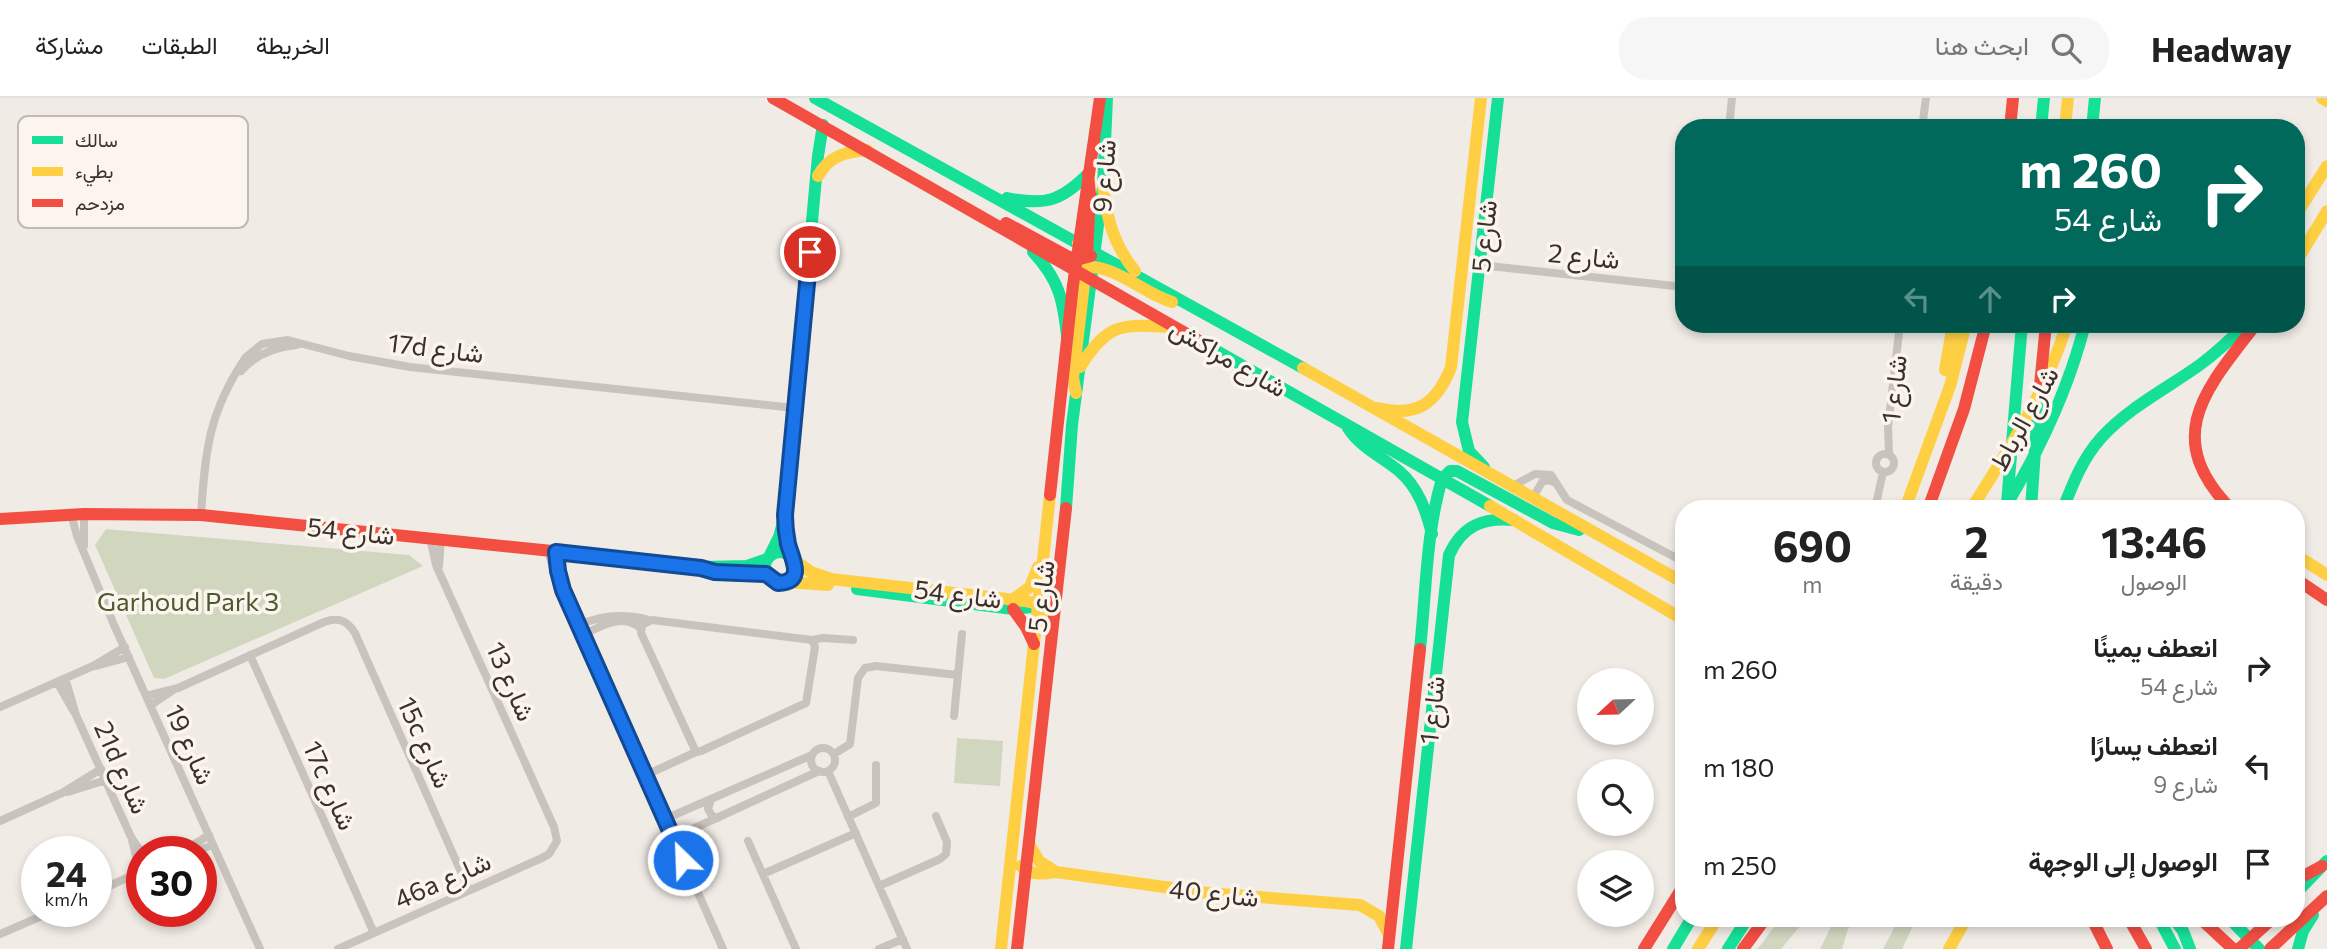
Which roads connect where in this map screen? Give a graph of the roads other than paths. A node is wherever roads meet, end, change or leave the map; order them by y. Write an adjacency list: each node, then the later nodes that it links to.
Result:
1 (773, 98): 21 (main road, شارع مراكش)
2 (815, 98): 28 (main road, شارع مراكش)
3 (1100, 98): 24 (main road, شارع 9)
4 (1107, 98): 26 (main road, شارع 9)
5 (1481, 98): 27 (main road, شارع 5)
6 (1498, 98): 29 (main road, شارع 5)
7 (1732, 98): 15 (street)
8 (1926, 98): 16 (street)
9 (2013, 98): 17 (main road)
10 (2045, 98): 18 (main road)
11 (2068, 98): 19 (main road)
12 (2095, 98): 20 (main road)
13 (2322, 98): 14 (main road)
14 (2327, 101)
15 (1730, 119)
16 (1923, 119)
17 (2011, 119)
18 (2042, 119)
19 (2066, 119)
20 (2093, 119)
21 (823, 125): 22 (main road, شارع مراكش); 25 (main road)
22 (867, 150): 25 (main road); 31 (main road, شارع مراكش)
23 (2327, 166): 30 (main road)
24 (1088, 174): 28 (main road); 35 (main road, شارع 9)
25 (817, 176): 55 (main road)
26 (1103, 187): 35 (main road, شارع 9); 37 (main road)
27 (1470, 192): 29 (main road); 54 (main road, شارع 5)
28 (991, 195): 35 (main road, شارع مراكش)
29 (1487, 196): 36 (main road, شارع 5)
30 (2305, 201)
31 (970, 211): 33 (main road, شارع مراكش); 35 (main road)
32 (2327, 211): 34 (main road)
33 (1023, 242): 35 (main road, شارع مراكش); 51 (main road)
34 (2305, 247)
35 (1085, 261): 37 (main road, شارع مراكش); 39 (main road); 40 (main road, شارع مراكش); 51 (main road, شارع 5); 52 (main road, شارع 5); 53 (main road)
36 (1480, 265): 38 (street, شارع 2); 61 (main road, شارع 5)
37 (1142, 280): 39 (main road, شارع مراكش)
38 (1675, 286)
39 (1183, 303): 54 (main road, شارع مراكش)
40 (1178, 327): 52 (main road); 56 (main road, شارع مراكش)
41 (1899, 333): 58 (street, شارع 1)
42 (1951, 333): 57 (main road)
43 (1964, 333): 57 (main road)
44 (1984, 333): 66 (main road, شارع الرباط)
45 (2021, 333): 68 (main road)
46 (2045, 333): 70 (main road)
47 (2064, 333): 67 (main road, شارع الرباط)
48 (2083, 333): 69 (main road)
49 (2236, 333): 71 (main road)
50 (2249, 333): 72 (main road)
51 (1067, 336): 85 (main road, شارع 5)
52 (1080, 367): 53 (main road, شارع 5)
53 (1076, 393): 94 (main road, شارع 5)
54 (1356, 400): 61 (main road, شارع مراكش)
55 (794, 408): 74 (street, 17d شارع); 75 (main road)
56 (1346, 424): 60 (main road, شارع مراكش); 79 (main road)
57 (1934, 428): 65 (main road)
58 (1889, 454): 59 (street); 59 (street)
59 (1883, 472): 64 (street)
60 (1442, 479): 77 (main road, شارع مراكش); 78 (main road); 79 (main road, شارع 1)
61 (1507, 485): 62 (street); 63 (main road, شارع مراكش)
62 (1558, 485): 63 (street); 84 (street)
63 (1532, 499): 78 (main road, شارع مراكش)
64 (1877, 500)
65 (1908, 500)
66 (1931, 500)
67 (1977, 500)
68 (2006, 500)
69 (2010, 500)
70 (2032, 500)
71 (2067, 500)
72 (2222, 500)
73 (78, 514): 74 (main road, شارع 54); 76 (main road, شارع 54); 82 (street, شارع 19); 82 (street, شارع 19)
74 (201, 515): 80 (main road, شارع 54)
75 (785, 515): 83 (main road); 86 (main road)
76 (0, 519)
77 (1515, 520): 98 (main road, شارع مراكش); 151 (main road, شارع 1)
78 (1590, 531): 91 (main road, شارع مراكش)
79 (1432, 534): 155 (main road, شارع 1)
80 (436, 539): 81 (main road, شارع 54); 139 (street, شارع 13)
81 (552, 551): 88 (main road, شارع 54); 100 (street)
82 (86, 555): 107 (street, شارع 19)
83 (769, 557): 86 (main road); 88 (main road, شارع 54); 89 (main road)
84 (1675, 557)
85 (1044, 558): 96 (main road); 97 (main road, شارع 5)
86 (793, 559): 92 (main road); 96 (main road, شارع 54)
87 (2305, 561): 90 (main road)
88 (701, 568): 89 (main road, شارع 54)
89 (766, 574): 92 (main road)
90 (2327, 575)
91 (1675, 578)
92 (787, 582): 96 (main road, شارع 54)
93 (2305, 585): 95 (main road)
94 (1056, 596): 97 (main road); 118 (main road, شارع 5)
95 (2327, 600)
96 (1012, 604): 97 (main road, شارع 54); 106 (main road)
97 (1039, 607): 106 (main road, شارع 5); 118 (main road)
98 (1675, 613)
99 (649, 621): 100 (street); 101 (street); 104 (street)
100 (579, 625): 103 (street)
101 (640, 629): 103 (street); 119 (street)
102 (962, 634): 111 (street)
103 (583, 635): 126 (street)
104 (812, 640): 105 (street); 119 (street)
105 (853, 640)
106 (1034, 645): 122 (main road, شارع 5)
107 (125, 647): 109 (street, شارع 19); 110 (street)
108 (250, 655): 113 (street); 150 (street, 15c شارع); 171 (street, 17c شارع)
109 (128, 657): 110 (street); 114 (street, شارع 19)
110 (93, 666): 112 (street)
111 (958, 675): 117 (street); 120 (street)
112 (61, 680): 116 (street); 124 (street, 21d شارع)
113 (178, 688): 114 (street); 115 (street)
114 (146, 696): 115 (street, شارع 19)
115 (151, 705): 136 (street, شارع 19)
116 (0, 707)
117 (954, 716)
118 (1039, 741): 141 (main road, شارع 5)
119 (696, 752): 126 (street)
120 (834, 754): 121 (street); 125 (street)
121 (812, 755): 125 (street); 129 (street)
122 (1022, 755): 144 (main road); 182 (main road, شارع 5)
123 (876, 765): 131 (street)
124 (101, 769): 127 (street, 21d شارع); 128 (street)
125 (824, 771): 131 (street); 132 (street)
126 (646, 775): 133 (street)
127 (106, 780): 128 (street); 137 (street, 21d شارع)
128 (62, 793): 134 (street)
129 (711, 799): 132 (street); 133 (street)
130 (936, 816): 149 (street)
131 (848, 817): 135 (street)
132 (719, 818): 138 (street)
133 (665, 819): 138 (street)
134 (0, 821)
135 (856, 834): 146 (street); 149 (street)
136 (209, 835)
137 (131, 836)
138 (673, 838): 178 (street)
139 (557, 841): 150 (street, 46a شارع)
140 (748, 841): 146 (street)
141 (1029, 844): 144 (main road, شارع 5); 145 (main road)
142 (217, 854): 176 (street, شارع 19)
143 (2325, 863): 147 (main road); 148 (main road)
144 (1026, 871): 145 (main road, شارع 40); 183 (main road, شارع 5)
145 (1056, 872): 154 (main road, شارع 40)
146 (762, 874): 179 (street)
147 (2305, 875)
148 (2305, 884)
149 (879, 886): 174 (street)
150 (469, 890): 171 (street, 46a شارع)
151 (1411, 896): 155 (main road); 185 (main road, شارع 1)
152 (1675, 899): 186 (main road)
153 (2325, 899): 156 (main road); 199 (main road)
154 (1360, 905): 155 (main road, شارع 40); 173 (main road)
155 (1392, 907): 173 (main road, شارع 1)
156 (2305, 917)
157 (21, 925): 172 (street)
158 (1686, 927): 187 (main road)
159 (1712, 927): 188 (main road)
160 (1742, 927): 189 (main road)
161 (1759, 927): 190 (main road)
162 (1961, 927): 191 (main road)
163 (2096, 927): 192 (main road)
164 (2134, 927): 193 (main road)
165 (2163, 927): 194 (main road)
166 (2180, 927): 195 (main road)
167 (2210, 927): 196 (main road)
168 (2238, 927): 175 (main road)
169 (2267, 927): 175 (main road)
170 (2294, 927): 198 (main road)
171 (374, 933): 177 (street, 46a شارع)
172 (0, 934)
173 (1389, 934): 184 (main road, شارع 1)
174 (903, 939): 180 (street); 181 (street)
175 (2255, 944): 197 (main road)
176 (260, 949)
177 (338, 949)
178 (723, 949)
179 (796, 949)
180 (879, 949)
181 (907, 949)
182 (1001, 949)
183 (1017, 949)
184 (1388, 949)
185 (1406, 949)
186 (1644, 949)
187 (1673, 949)
188 (1698, 949)
189 (1728, 949)
190 (1743, 949)
191 (1949, 949)
192 (2107, 949)
193 (2146, 949)
194 (2175, 949)
195 (2190, 949)
196 (2233, 949)
197 (2239, 949)
198 (2270, 949)
199 (2298, 949)

